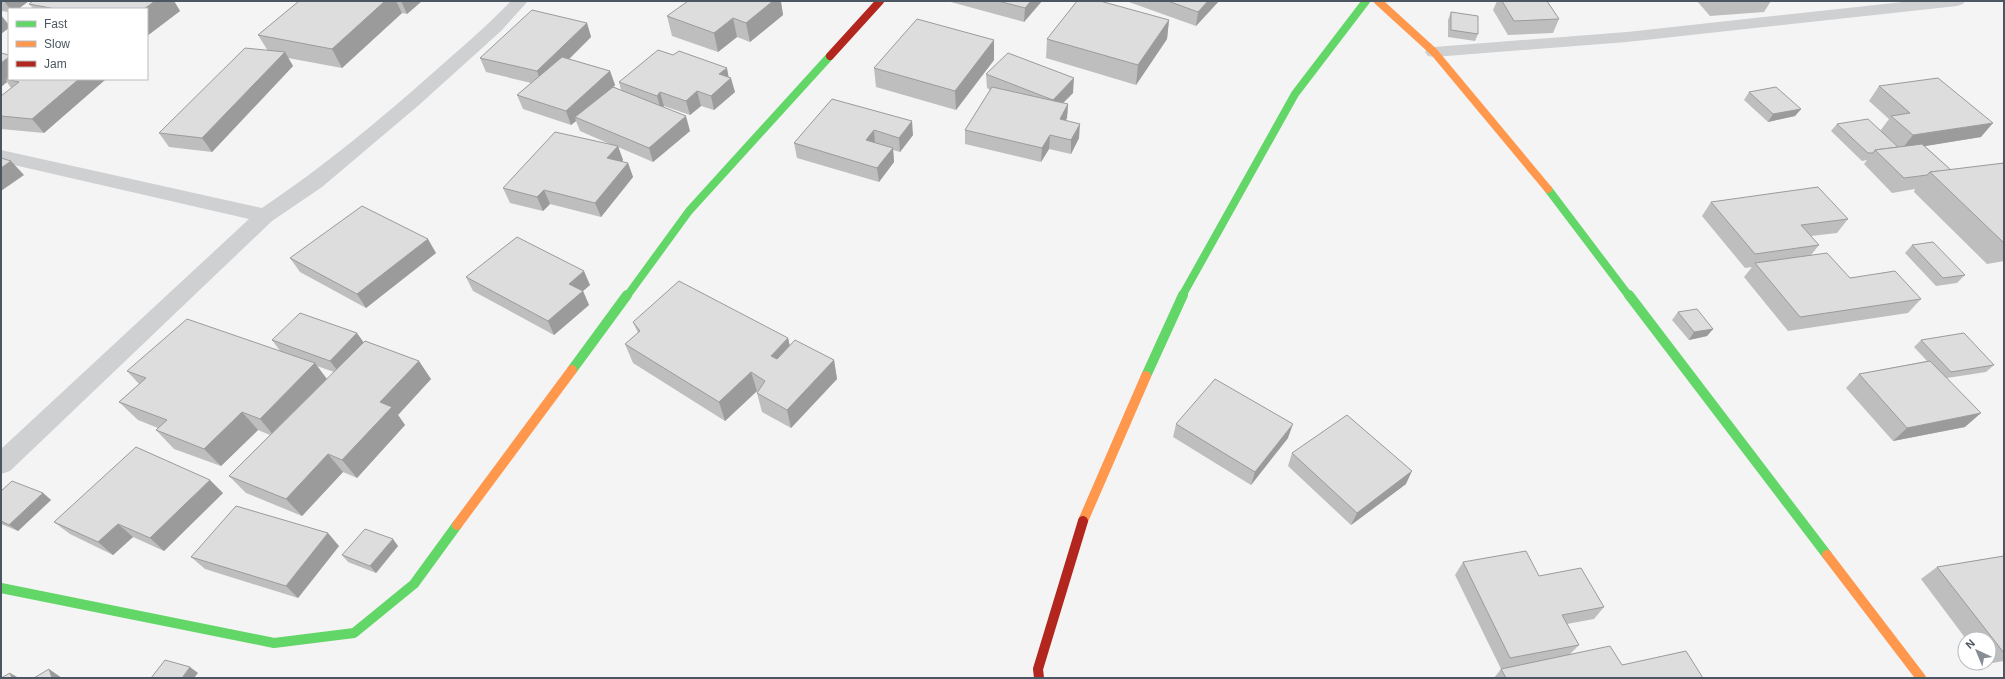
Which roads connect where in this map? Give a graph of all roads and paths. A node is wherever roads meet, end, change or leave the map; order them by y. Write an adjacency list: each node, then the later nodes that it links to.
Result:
1 (518, 1): 8 (street)
2 (880, 1): 10 (street)
3 (1366, 1): 11 (street)
4 (1378, 1): 6 (street)
5 (1957, 1): 6 (street)
6 (1434, 52): 12 (street)
7 (1, 156): 8 (street)
8 (265, 216): 9 (street)
9 (1, 464)
10 (3, 586)
11 (1036, 675)
12 (1921, 678)

